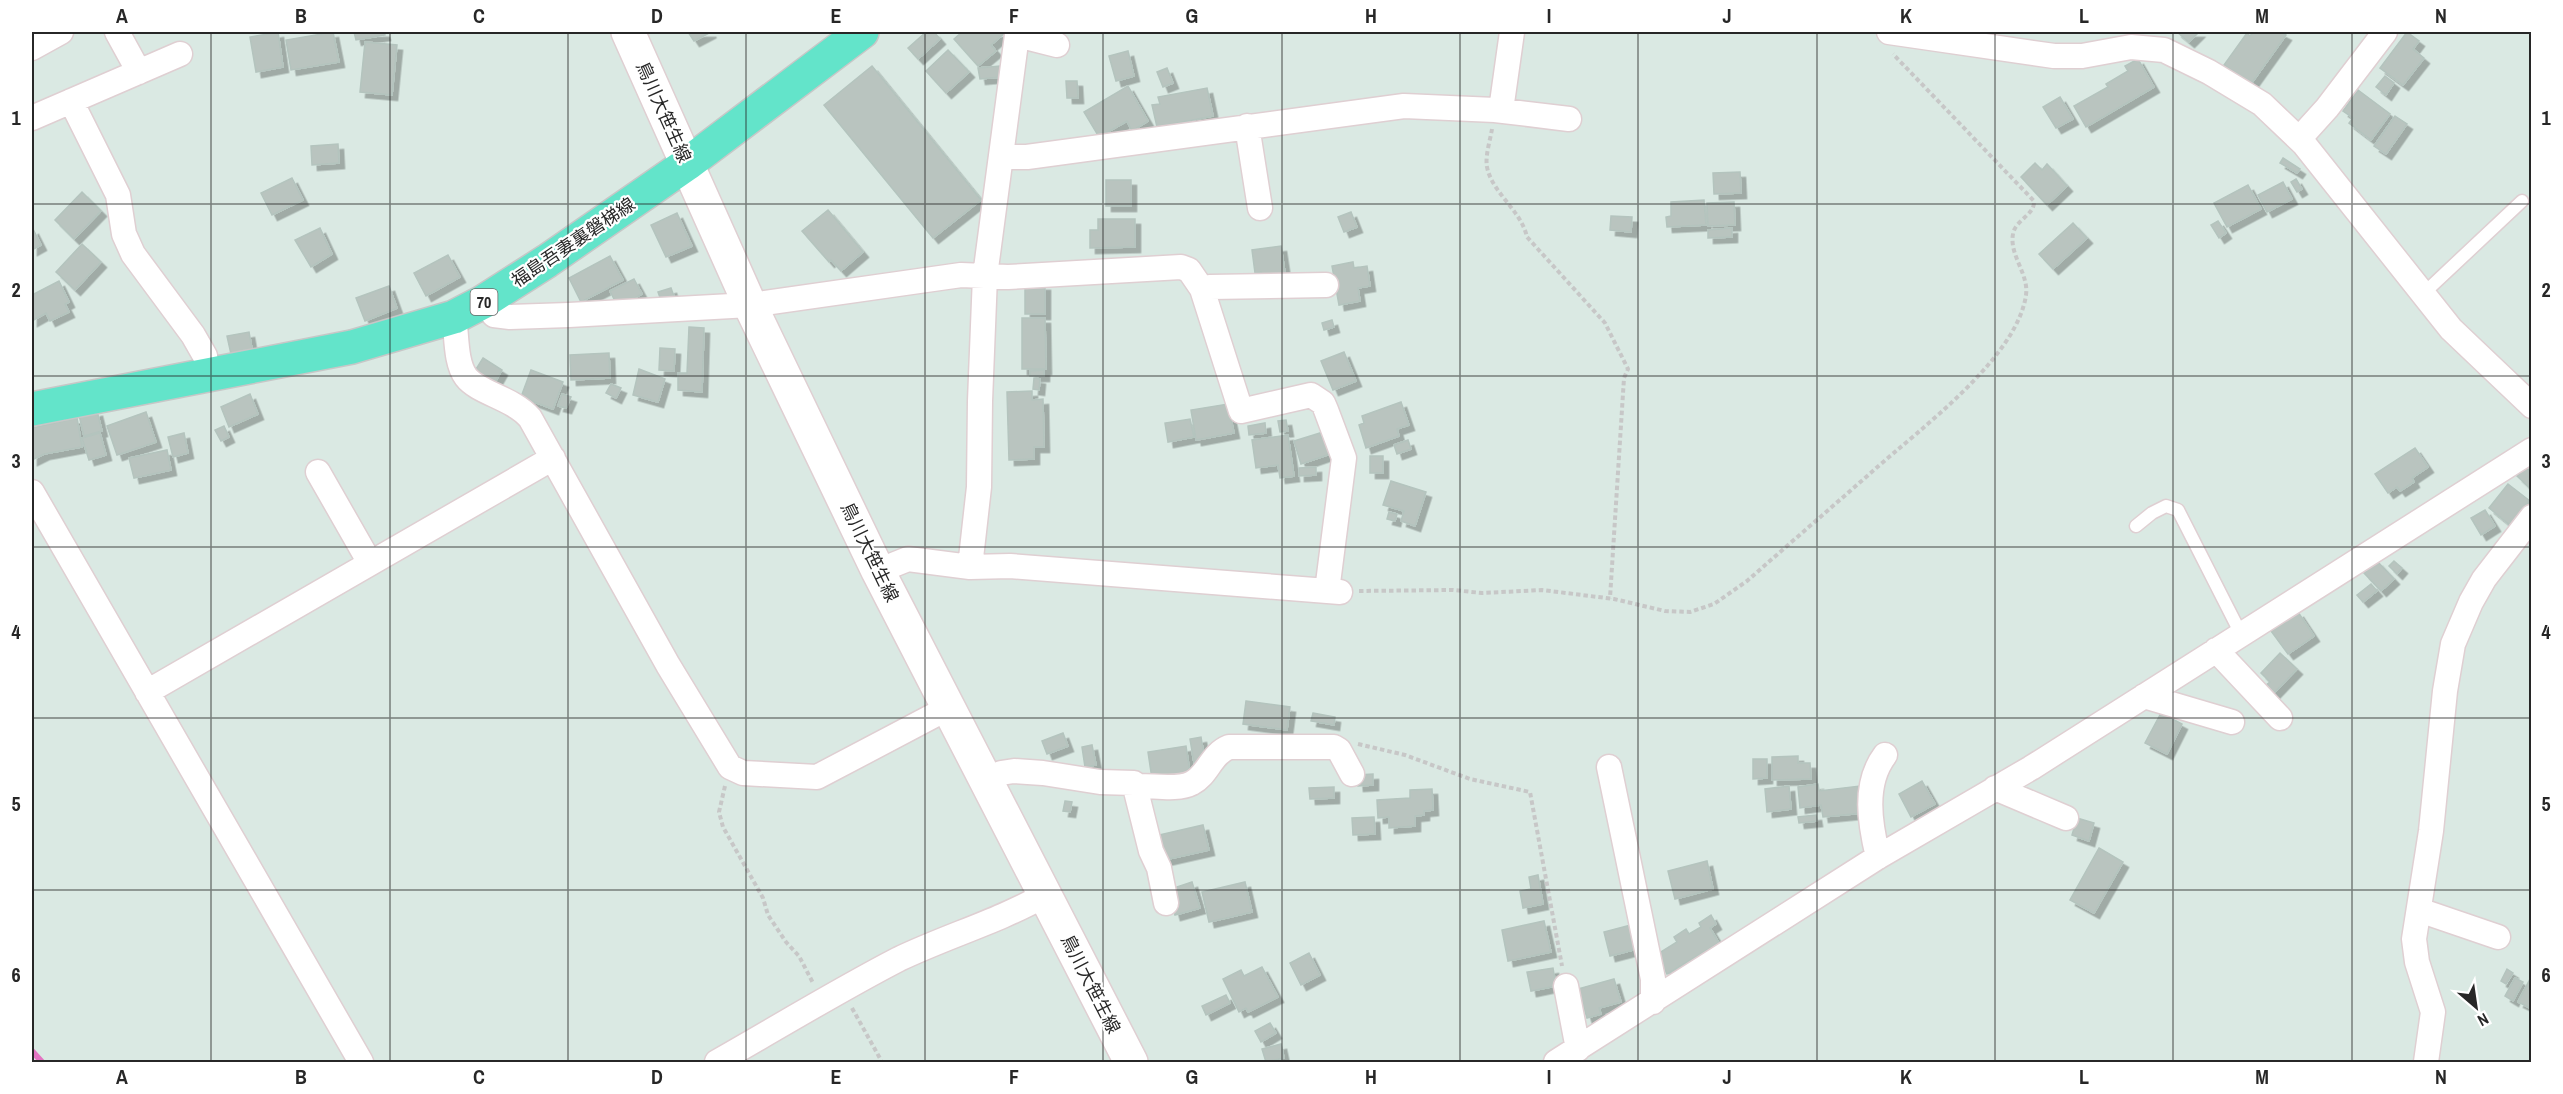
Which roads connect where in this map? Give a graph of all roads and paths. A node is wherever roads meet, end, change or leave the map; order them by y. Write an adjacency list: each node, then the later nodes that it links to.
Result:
1 (61, 32): 10 (street)
2 (117, 32): 12 (street)
3 (628, 32): 20 (street, 鳥川大笹生線)
4 (862, 32): 20 (main road, 福島吾妻裏磐梯線 / 70)
5 (1512, 32): 14 (street)
6 (2385, 32): 18 (street)
7 (1017, 34): 9 (street); 19 (street)
8 (1888, 39): 18 (street); 43 (path)
9 (1057, 45)
10 (32, 48)
11 (180, 54): 12 (street)
12 (139, 72): 13 (street)
13 (71, 101): 15 (street); 30 (street)
14 (1498, 110): 16 (street); 17 (street); 43 (path)
15 (32, 118)
16 (1569, 119)
17 (1247, 126): 19 (street); 22 (street)
18 (2299, 139): 26 (street)
19 (1002, 157): 23 (street)
20 (687, 164): 27 (main road, 福島吾妻裏磐梯線 / 70); 28 (street, 鳥川大笹生線)
21 (2522, 201): 26 (lane)
22 (1260, 208)
23 (985, 276): 25 (street); 28 (street); 40 (street)
24 (1326, 285): 25 (street)
25 (1202, 289): 42 (street)
26 (2423, 294): 31 (street)
27 (483, 302): 28 (street); 29 (main road, 福島吾妻裏磐梯線 / 70)
28 (750, 305): 41 (street, 鳥川大笹生線)
29 (454, 317): 30 (main road, 福島吾妻裏磐梯線 / 70); 34 (street)
30 (208, 374): 32 (main road, 福島吾妻裏磐梯線 / 70)
31 (2532, 406)
32 (32, 409)
33 (2532, 450): 44 (street)
34 (553, 458): 39 (street); 54 (street)
35 (318, 472): 39 (street)
36 (32, 492): 46 (street)
37 (2532, 517): 63 (street)
38 (2136, 526): 44 (lane)
39 (370, 563): 46 (street)
40 (970, 567): 41 (street); 42 (street)
41 (879, 571): 48 (street, 鳥川大笹生線)
42 (1333, 591): 43 (path)
43 (1610, 598)
44 (2241, 634): 45 (street)
45 (2216, 650): 47 (street); 49 (street)
46 (147, 692): 69 (street)
47 (2144, 696): 50 (street); 58 (street)
48 (948, 708): 54 (street); 56 (street, 鳥川大笹生線)
49 (2280, 718)
50 (2232, 722)
51 (1339, 750): 55 (street); 57 (street); 65 (path)
52 (1885, 755): 60 (street)
53 (1609, 767): 67 (street)
54 (737, 771): 66 (path)
55 (1352, 774)
56 (986, 781): 57 (street); 61 (street, 鳥川大笹生線)
57 (1135, 786): 62 (street)
58 (1995, 788): 59 (street); 60 (street)
59 (2066, 818)
60 (1878, 857): 67 (street)
61 (1045, 895): 66 (street); 72 (street, 鳥川大笹生線)
62 (1166, 903)
63 (2419, 910): 64 (street); 74 (street)
64 (2498, 937)
65 (1566, 986): 68 (street)
66 (835, 996): 70 (street); 71 (path)
67 (1653, 1002): 68 (street)
68 (1578, 1049): 73 (street)
69 (361, 1062)
70 (717, 1062)
71 (882, 1062)
72 (1131, 1062)
73 (1556, 1062)
74 (2426, 1062)

